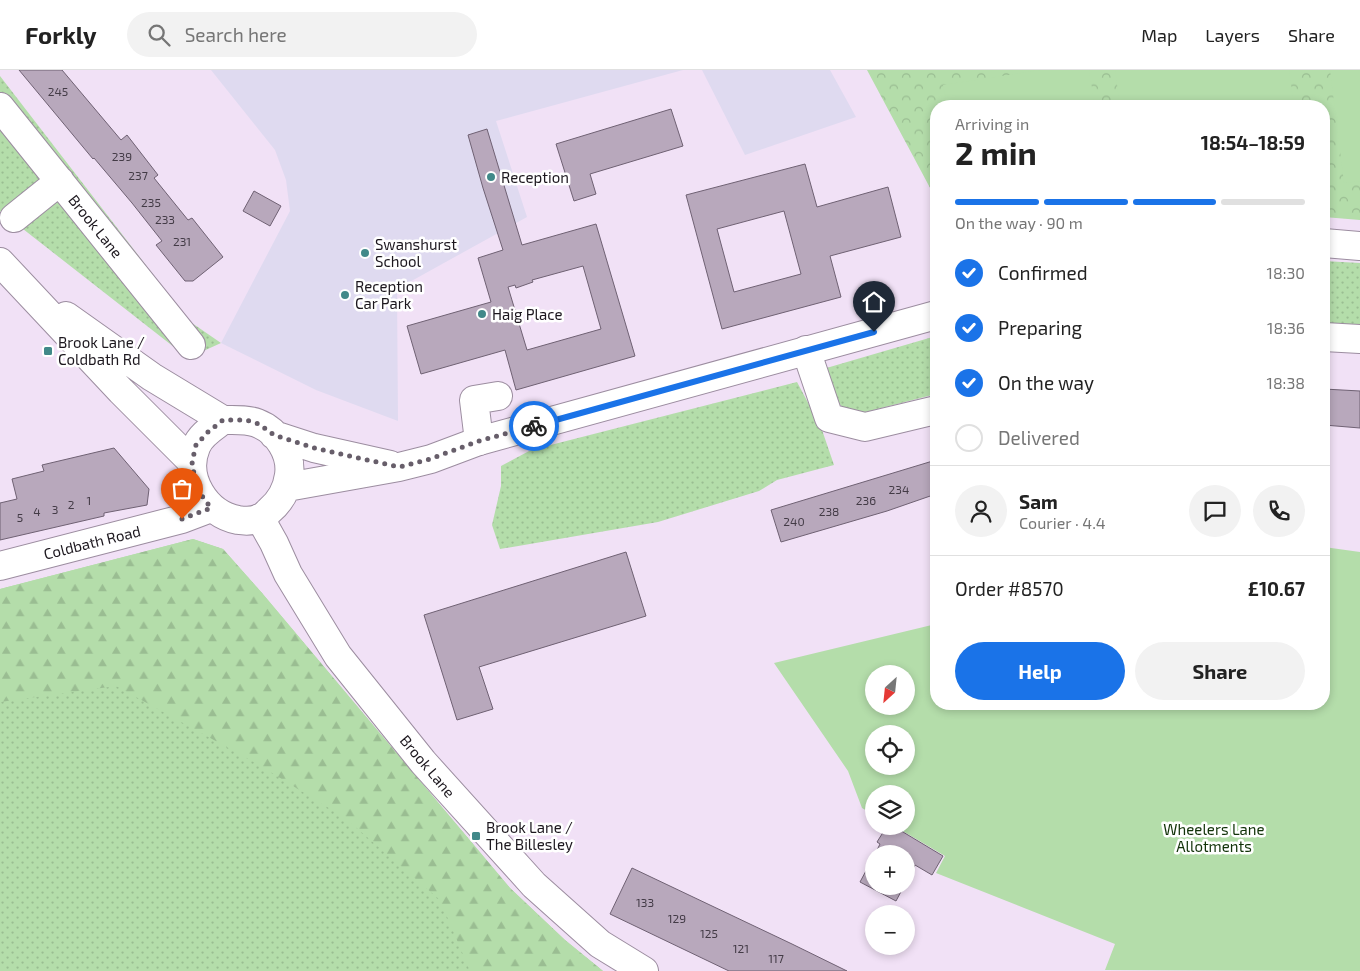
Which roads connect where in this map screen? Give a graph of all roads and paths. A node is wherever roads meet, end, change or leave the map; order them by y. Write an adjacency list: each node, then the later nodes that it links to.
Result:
1 (0, 107): 2 (main road, Brook Lane)
2 (60, 181): 3 (main road); 10 (main road, Brook Lane)
3 (14, 218)
4 (1330, 244): 5 (main road)
5 (1360, 246)
6 (8, 271): 14 (main road); 17 (main road)
7 (930, 317): 11 (main road)
8 (1330, 337): 9 (main road)
9 (1360, 339)
10 (191, 345)
11 (806, 350): 13 (main road); 16 (main road)
12 (498, 396): 16 (main road)
13 (930, 411)
14 (223, 420): 15 (main road); 17 (main road)
15 (274, 435): 18 (main road); 19 (main road)
16 (479, 441): 18 (main road)
17 (192, 462): 20 (main road)
18 (399, 467): 19 (main road)
19 (287, 487): 21 (main road)
20 (211, 508): 21 (main road); 22 (main road, Coldbath Road)
21 (260, 518): 23 (main road, Brook Lane)
22 (0, 566)
23 (644, 971)

